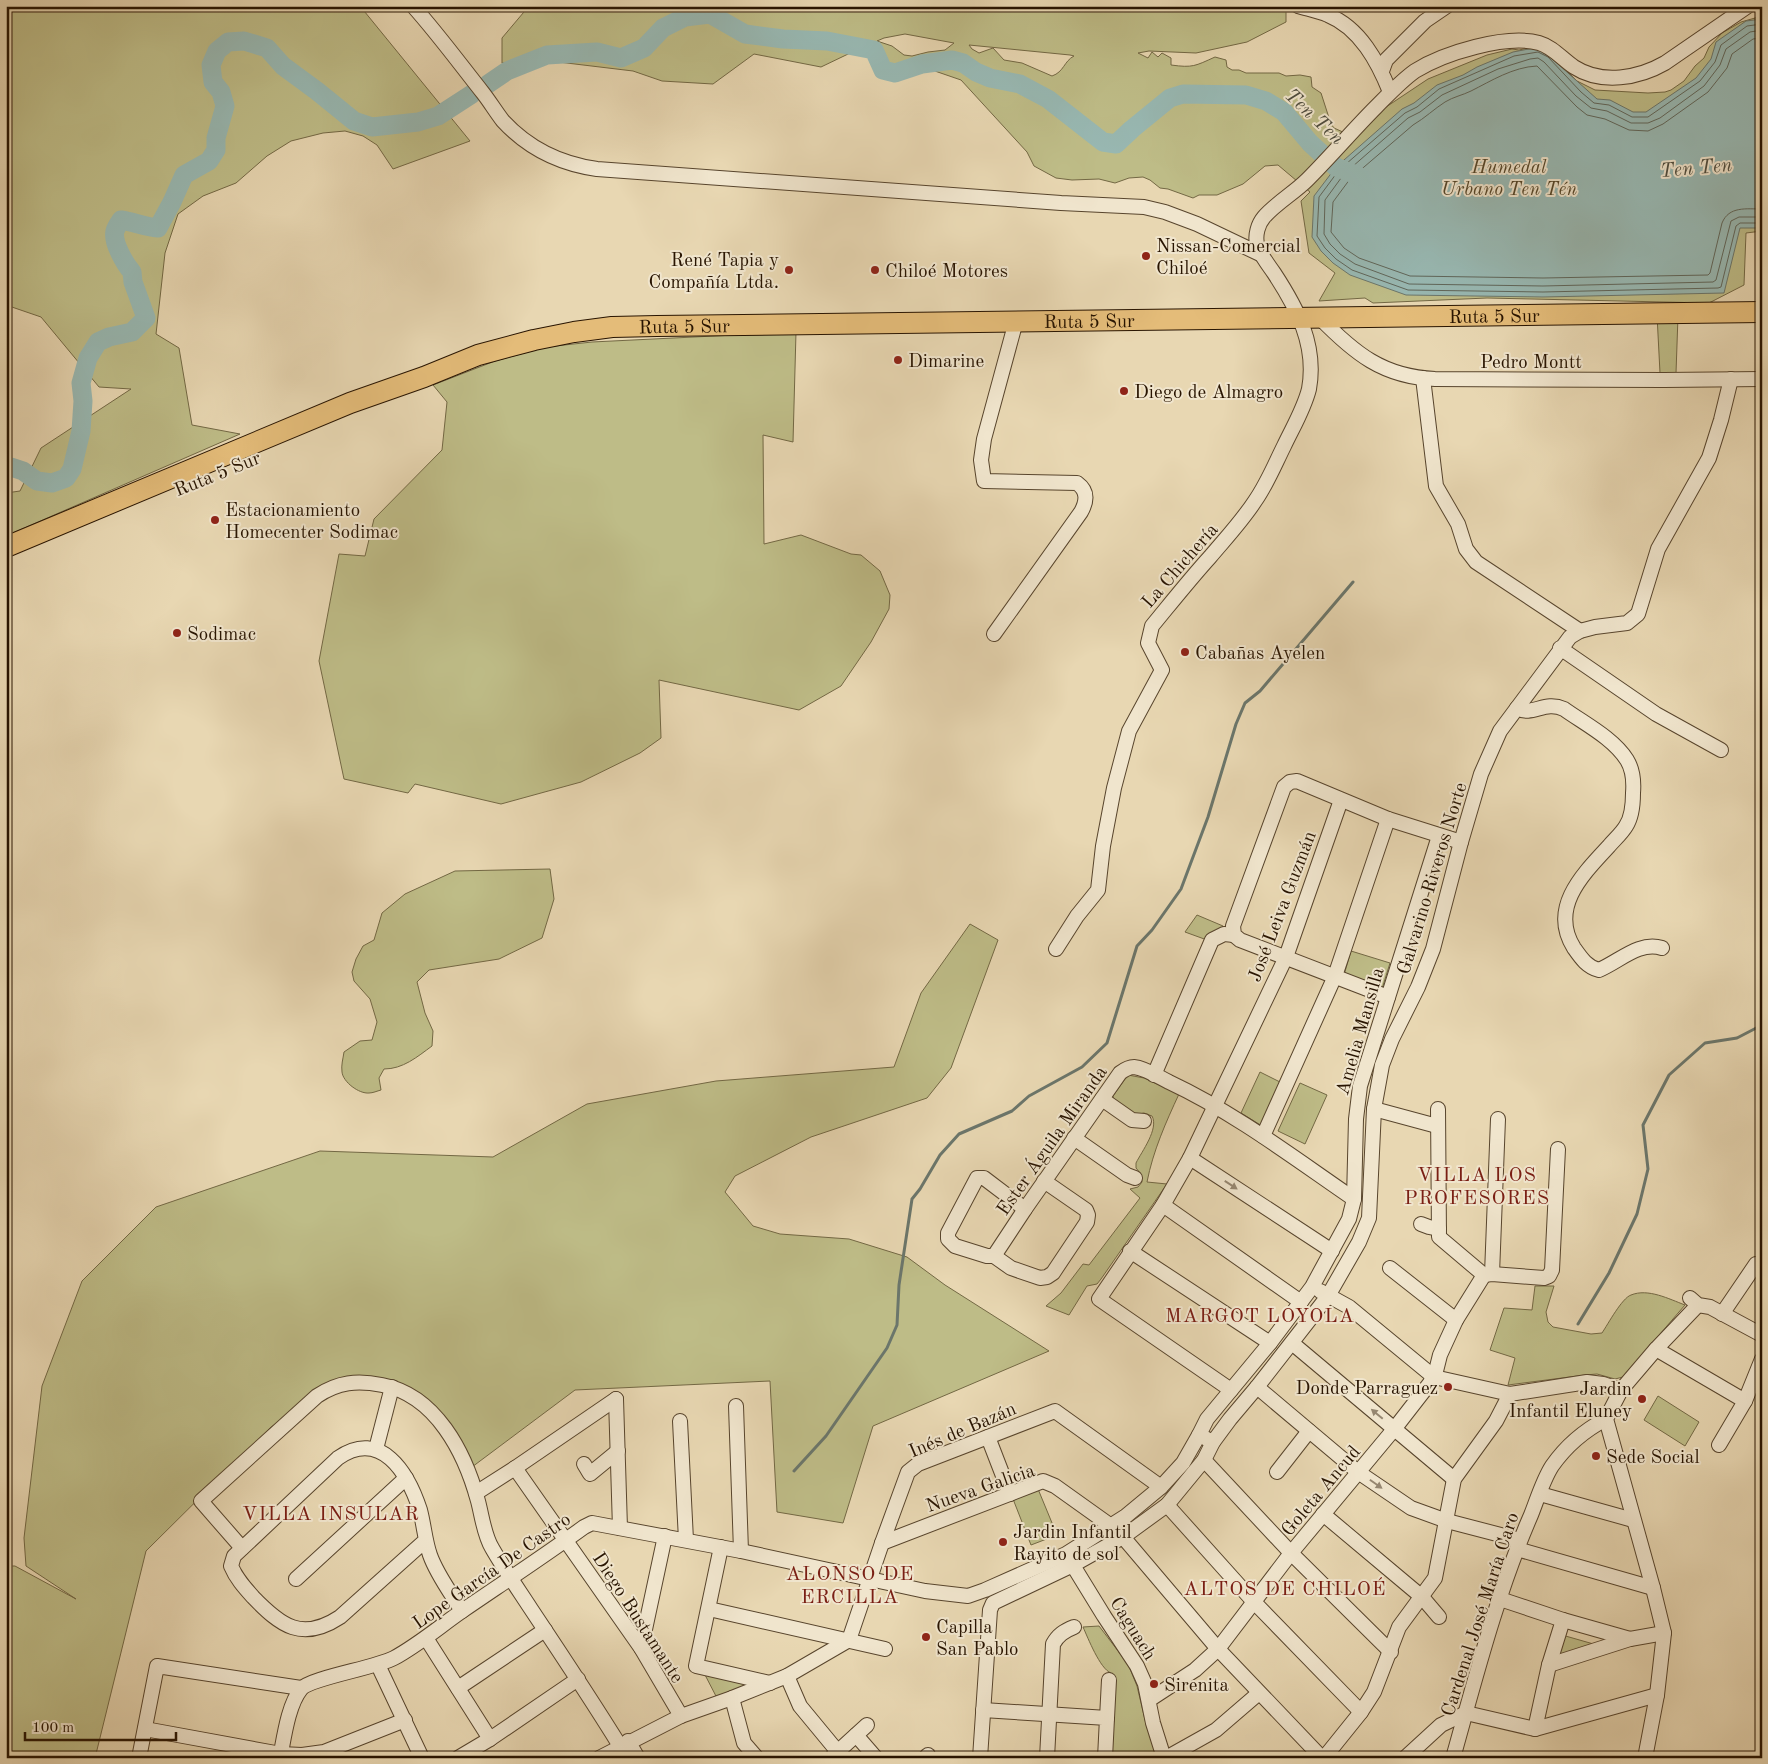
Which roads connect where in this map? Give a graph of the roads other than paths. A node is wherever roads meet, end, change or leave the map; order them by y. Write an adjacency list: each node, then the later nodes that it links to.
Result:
1 (413, 6): 7 (street)
2 (1298, 6): 5 (street)
3 (1447, 6): 5 (street)
4 (1748, 6): 6 (street)
5 (1382, 72): 6 (street)
6 (1390, 92): 7 (street)
7 (1262, 255): 9 (street)
8 (1762, 312): 9 (highway, Ruta 5 Sur)
9 (1310, 317): 10 (highway, Ruta 5 Sur); 12 (street, Pedro Montt); 30 (street, La Chichería)
10 (1016, 321): 11 (highway, Ruta 5 Sur); 20 (street)
11 (424, 377): 15 (highway, Ruta 5 Sur); 16 (highway, Ruta 5 Sur)
12 (1423, 378): 13 (street, Pedro Montt); 19 (street)
13 (1731, 379): 14 (street, Pedro Montt); 19 (street, Galvarino Riveros Norte)
14 (1762, 379)
15 (148, 488): 16 (highway); 17 (highway, Ruta 5 Sur)
16 (170, 493): 18 (highway, Ruta 5 Sur)
17 (6, 547)
18 (6, 562)
19 (1580, 631): 21 (street, Galvarino Riveros Norte)
20 (994, 634)
21 (1560, 648): 22 (street, Galvarino Riveros Norte); 23 (street)
22 (1517, 708): 27 (street, Galvarino Riveros Norte); 29 (street)
23 (1721, 750)
24 (1341, 800): 25 (street); 28 (street); 31 (street, José Leiva Guzmán)
25 (1388, 818): 26 (street); 32 (street)
26 (1439, 836): 27 (street); 33 (street, Amelia Mansilla)
27 (1461, 842): 37 (street, Galvarino Riveros Norte)
28 (1234, 935): 31 (street); 34 (street)
29 (1662, 948)
30 (1056, 949)
31 (1286, 957): 32 (street); 36 (street, José Leiva Guzmán)
32 (1335, 976): 33 (street); 42 (street)
33 (1388, 997): 48 (street, Amelia Mansilla)
34 (1154, 1075): 35 (street, Ester Águila Miranda); 36 (street, Ester Águila Miranda)
35 (1102, 1099): 40 (street); 43 (street, Ester Águila Miranda)
36 (1214, 1105): 42 (street, Ester Águila Miranda); 45 (street, José Leiva Guzmán)
37 (1374, 1108): 41 (street); 60 (street, Galvarino Riveros Norte)
38 (1438, 1110): 41 (street)
39 (1498, 1119): 58 (street)
40 (1144, 1121)
41 (1437, 1126): 52 (street)
42 (1263, 1136): 48 (street, Ester Águila Miranda)
43 (1074, 1138): 46 (street); 47 (street, Ester Águila Miranda)
44 (1558, 1149): 58 (street)
45 (1190, 1158): 49 (street, José Leiva Guzmán); 54 (street, one-way to 54)
46 (1135, 1178)
47 (1044, 1181): 50 (street, Ester Águila Miranda); 55 (street)
48 (1354, 1199): 54 (street, Amelia Mansilla)
49 (1163, 1205): 53 (street, José Leiva Guzmán); 61 (street)
50 (1025, 1209): 55 (street, Ester Águila Miranda); 55 (street)
51 (1422, 1224): 52 (street)
52 (1439, 1233): 58 (street)
53 (1130, 1250): 66 (street); 72 (street, José Leiva Guzmán)
54 (1332, 1251): 59 (street, Amelia Mansilla)
55 (994, 1256)
56 (1762, 1264): 62 (street)
57 (1390, 1268): 63 (street)
58 (1488, 1275): 63 (street, Goleta Ancud)
59 (1312, 1286): 60 (street); 61 (street, Amelia Mansilla)
60 (1328, 1296): 65 (street, Galvarino Riveros Norte); 69 (street)
61 (1301, 1302): 66 (street, Amelia Mansilla)
62 (1722, 1314): 64 (street); 67 (street)
63 (1456, 1320): 69 (street, Goleta Ancud)
64 (1762, 1336)
65 (1292, 1343): 71 (street, Galvarino Riveros Norte); 79 (street, one-way to 65)
66 (1270, 1344): 72 (street, Amelia Mansilla)
67 (1656, 1349): 73 (street); 75 (street)
68 (1762, 1359): 75 (street)
69 (1434, 1377): 74 (street); 79 (street, Goleta Ancud)
70 (392, 1387): 85 (street); 95 (street); 112 (street)
71 (1257, 1388): 80 (street); 83 (street, Galvarino Riveros Norte)
72 (1231, 1390): 81 (street, Amelia Mansilla)
73 (1621, 1390): 74 (street); 77 (street)
74 (1510, 1394): 93 (street)
75 (1745, 1401): 84 (street)
76 (736, 1406): 113 (street)
77 (1606, 1419): 97 (street, Cardenal José María Caro); 100 (street)
78 (680, 1421): 108 (street)
79 (1395, 1428): 91 (street, Goleta Ancud); 93 (street)
80 (1309, 1430): 90 (street); 91 (street)
81 (1199, 1435): 83 (street); 94 (street, Amelia Mansilla)
82 (988, 1437): 94 (street, Inés de Bazán); 96 (street); 109 (street, Inés de Bazán)
83 (1213, 1442): 87 (street, Galvarino Riveros Norte)
84 (1719, 1445)
85 (376, 1449): 92 (street); 112 (street)
86 (618, 1451): 88 (street); 89 (street); 103 (street)
87 (1204, 1460): 98 (street, Galvarino Riveros Norte); 114 (street)
88 (584, 1464)
89 (515, 1468): 95 (street); 107 (street, Diego Bustamante)
90 (1276, 1472)
91 (1358, 1472): 99 (street, Goleta Ancud); 101 (street, one-way to 101)
92 (406, 1478): 106 (street); 117 (street)
93 (1454, 1479): 101 (street)
94 (1161, 1486): 102 (street, Amelia Mansilla)
95 (476, 1492): 116 (street)
96 (1010, 1494): 102 (street, Nueva Galicia); 109 (street, Nueva Galicia)
97 (1540, 1494): 100 (street); 110 (street, Cardenal José María Caro)
98 (1167, 1505): 105 (street, Galvarino Riveros Norte); 122 (street)
99 (1323, 1514): 114 (street, Goleta Ancud); 120 (street)
100 (1633, 1520): 119 (street)
101 (1446, 1521): 110 (street); 120 (street)
102 (1111, 1526): 115 (street, Amelia Mansilla)
103 (620, 1528): 104 (street, Lope García De Castro); 107 (street, Lope García De Castro)
104 (665, 1536): 108 (street, Lope García De Castro); 133 (street)
105 (1123, 1537): 115 (street, Galvarino Riveros Norte); 135 (street)
106 (426, 1540): 112 (street); 124 (street)
107 (566, 1540): 116 (street, Lope García De Castro); 133 (street, Diego Bustamante)
108 (686, 1540): 111 (street, Lope García De Castro)
109 (882, 1543): 118 (street, Inés de Bazán)
110 (1518, 1545): 119 (street); 121 (street, Cardenal José María Caro)
111 (721, 1547): 113 (street, Lope García De Castro); 123 (street)
112 (242, 1548)
113 (741, 1551): 118 (street, Lope García De Castro)
114 (1291, 1554): 122 (street, Goleta Ancud); 136 (street)
115 (1070, 1560): 118 (street, Lope García De Castro); 148 (street, Caguach); 149 (street, Galvarino Riveros Norte)
116 (512, 1578): 124 (street, Lope García De Castro); 128 (street)
117 (296, 1579)
118 (869, 1580): 132 (street, Inés de Bazán)
119 (1654, 1588): 129 (street)
120 (1422, 1597): 125 (street); 136 (street)
121 (1500, 1599): 126 (street); 151 (street, Cardenal José María Caro)
122 (1254, 1602): 135 (street, Goleta Ancud); 150 (street)
123 (709, 1609): 132 (street); 142 (street)
124 (462, 1612): 130 (street, Lope García De Castro)
125 (1439, 1617)
126 (1563, 1620): 131 (street); 138 (street)
127 (1074, 1627): 152 (street)
128 (545, 1630): 140 (street); 144 (street)
129 (1664, 1633): 131 (street); 146 (street)
130 (426, 1638): 137 (street, Lope García De Castro); 144 (street)
131 (1630, 1639): 138 (street)
132 (849, 1640): 134 (street); 139 (street)
133 (641, 1648): 153 (street, Diego Bustamante)
134 (885, 1649)
135 (1218, 1649): 145 (street); 148 (street, Goleta Ancud)
136 (1391, 1652): 150 (street)
137 (378, 1665): 143 (street, Lope García De Castro); 155 (street)
138 (1549, 1665): 158 (street)
139 (787, 1676): 142 (street); 162 (street)
140 (578, 1679): 160 (street); 161 (street)
141 (1109, 1680): 154 (street)
142 (770, 1683): 147 (street)
143 (301, 1688): 157 (street); 163 (street)
144 (458, 1688): 160 (street)
145 (1259, 1693): 174 (street); 175 (street)
146 (1657, 1695): 158 (street); 178 (street)
147 (732, 1698): 153 (street); 169 (street)
148 (1148, 1700): 174 (street, Caguach)
149 (983, 1710): 152 (street); 171 (street, Galvarino Riveros Norte)
150 (1361, 1712): 175 (street)
151 (1466, 1713): 158 (street); 176 (street); 177 (street, Cardenal José María Caro)
152 (1049, 1714): 154 (street); 172 (street)
153 (681, 1716): 161 (street)
154 (1107, 1718): 173 (street)
155 (405, 1720): 163 (street); 165 (street)
156 (867, 1725): 159 (street)
157 (145, 1729): 163 (street); 164 (street)
158 (1535, 1729)
159 (856, 1736): 162 (street); 170 (street)
160 (490, 1739): 166 (street)
161 (624, 1743): 167 (street); 168 (street)
162 (835, 1755)
163 (280, 1756)
164 (139, 1758)
165 (422, 1758)
166 (458, 1758)
167 (599, 1758)
168 (638, 1758)
169 (757, 1758)
170 (876, 1758)
171 (980, 1758)
172 (1047, 1758)
173 (1105, 1758)
174 (1165, 1758)
175 (1323, 1758)
176 (1405, 1758)
177 (1453, 1758)
178 (1645, 1758)

